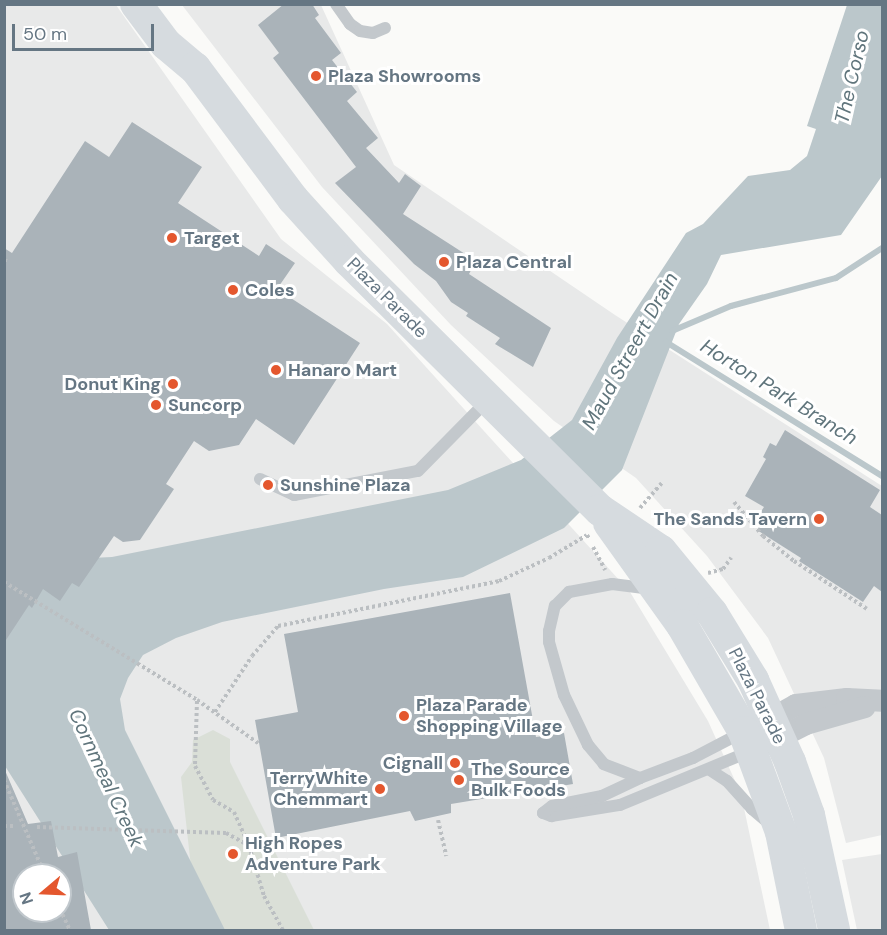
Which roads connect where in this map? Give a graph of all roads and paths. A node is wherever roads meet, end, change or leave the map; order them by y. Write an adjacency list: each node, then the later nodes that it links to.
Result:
1 (136, 4): 5 (main road, Plaza Parade)
2 (163, 4): 5 (main road, Plaza Parade)
3 (336, 4): 4 (lane)
4 (385, 28)
5 (195, 68): 6 (main road, Plaza Parade)
6 (489, 399): 7 (lane); 11 (main road, Plaza Parade)
7 (260, 479)
8 (662, 483): 10 (path)
9 (734, 502): 17 (path)
10 (640, 509)
11 (600, 510): 16 (main road, Plaza Parade); 21 (main road, Plaza Parade)
12 (731, 558): 13 (path)
13 (705, 573)
14 (607, 574): 20 (path)
15 (4, 582): 18 (path)
16 (656, 589): 21 (main road, Plaza Parade); 24 (lane)
17 (867, 609)
18 (197, 700): 20 (path); 32 (path)
19 (882, 701): 21 (street)
20 (215, 712): 22 (path)
21 (762, 735): 23 (lane); 24 (lane); 30 (main road, Plaza Parade); 37 (main road, Plaza Parade)
22 (258, 743)
23 (710, 770): 24 (lane); 30 (lane)
24 (640, 778)
25 (4, 780): 34 (path)
26 (438, 820): 33 (path)
27 (4, 826): 28 (path)
28 (16, 826)
29 (37, 827): 32 (path)
30 (781, 832): 36 (main road, Plaza Parade)
31 (276, 838): 32 (path)
32 (249, 846): 35 (path)
33 (446, 856)
34 (40, 863)
35 (283, 930)
36 (801, 930)
37 (834, 930)

